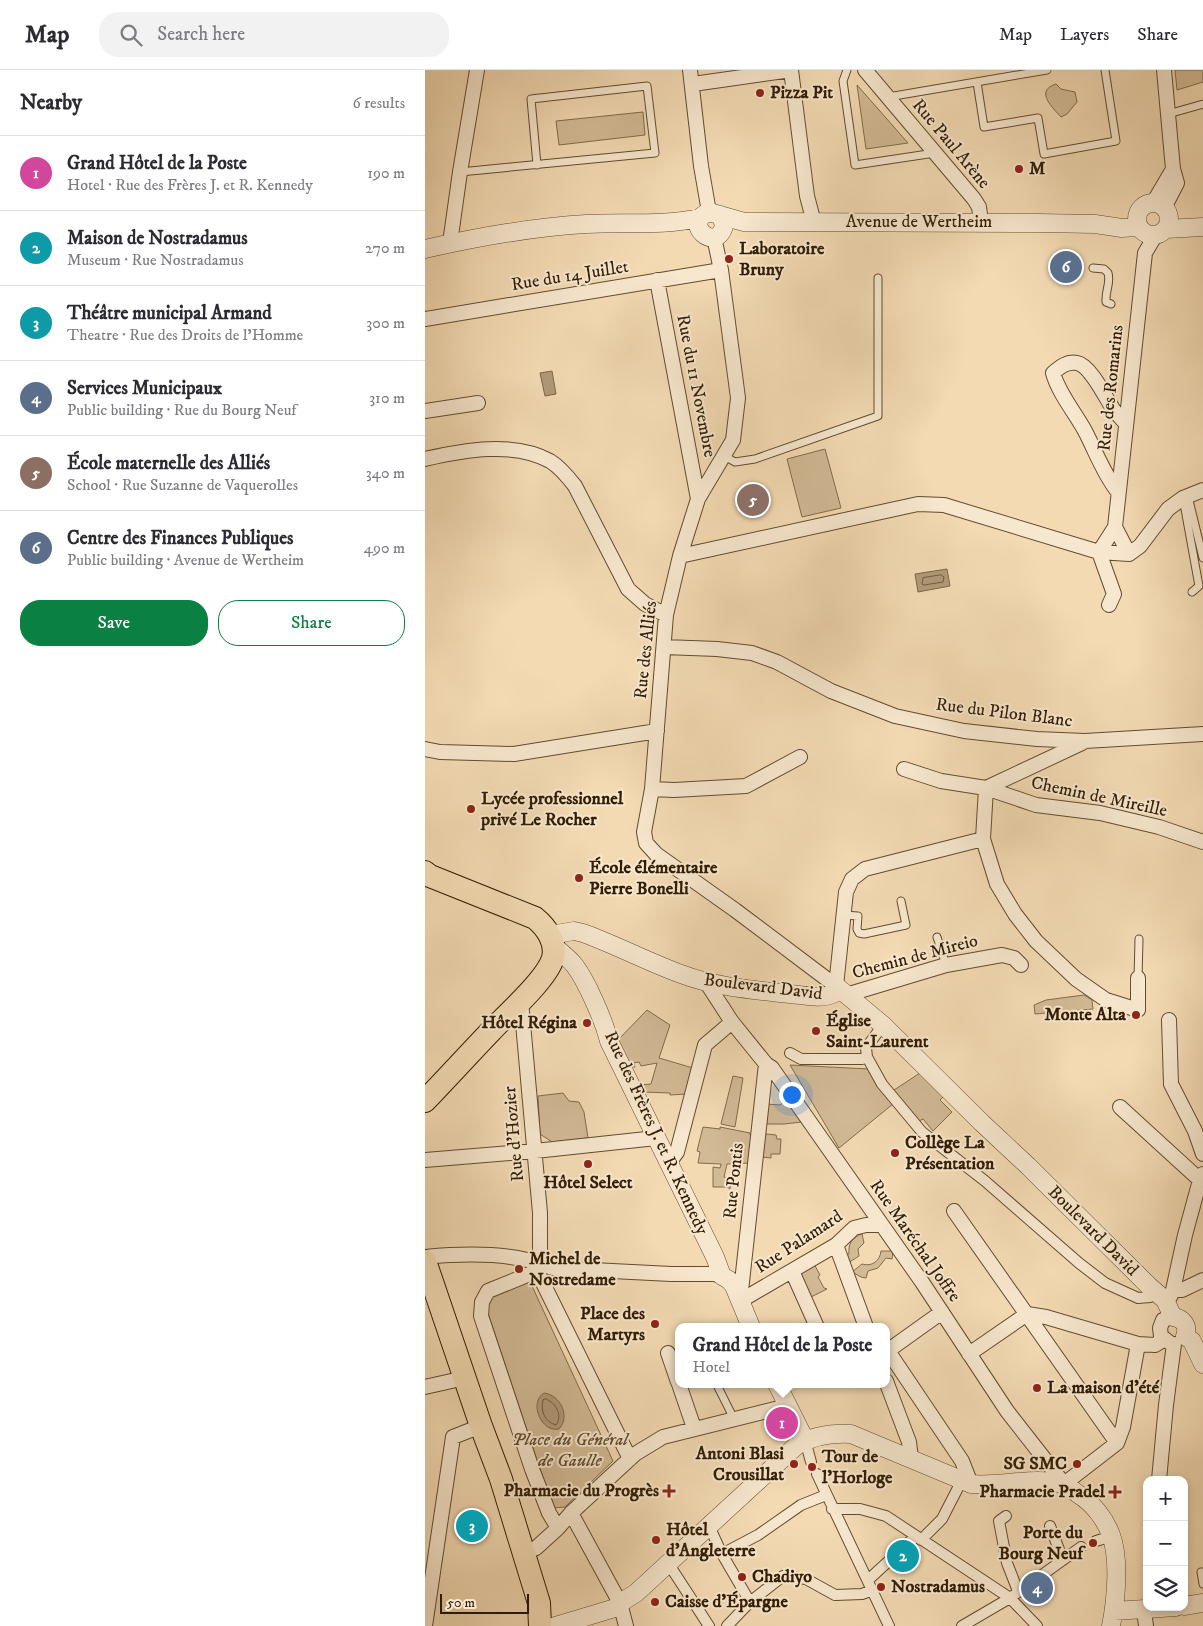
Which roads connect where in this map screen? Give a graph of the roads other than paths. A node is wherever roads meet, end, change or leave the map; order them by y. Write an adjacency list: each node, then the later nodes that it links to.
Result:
1 (477, 70): 14 (street)
2 (847, 70): 12 (lane)
3 (865, 70): 9 (street, Rue Paul Arène)
4 (1047, 70): 8 (lane)
5 (1105, 70): 8 (lane)
6 (1164, 70): 11 (street)
7 (692, 77): 17 (street); 19 (street, Rue des Alliés)
8 (977, 82): 9 (lane)
9 (888, 97): 12 (street, Rue Paul Arène)
10 (1203, 104): 11 (lane)
11 (1168, 114): 15 (street)
12 (935, 153): 18 (street, Rue Paul Arène)
13 (537, 165): 13 (lane); 14 (lane)
14 (460, 172): 21 (street)
15 (1153, 220): 16 (street, Avenue de Wertheim); 18 (street, Avenue de Wertheim); 20 (street, Avenue de Wertheim); 31 (street, Rue des Romarins)
16 (1203, 220)
17 (813, 222): 18 (street, Avenue de Wertheim); 19 (street, Avenue de Wertheim)
18 (981, 222)
19 (711, 224): 21 (street, Avenue de Wertheim); 24 (street, Rue des Alliés)
20 (1203, 227)
21 (451, 243): 22 (street, Avenue de Wertheim)
22 (425, 249)
23 (1093, 268): 27 (lane)
24 (721, 270): 26 (street, Rue du 14 Juillet); 32 (street, Rue des Alliés)
25 (878, 278): 32 (lane)
26 (657, 280): 28 (street, Rue du 14 Juillet); 37 (street, Rue du 11 Novembre)
27 (1111, 304)
28 (425, 319)
29 (478, 403): 30 (street)
30 (425, 411)
31 (1126, 424): 35 (street, Rue des Romarins); 35 (street)
32 (723, 456): 37 (street, Rue des Alliés)
33 (425, 459): 45 (street)
34 (1203, 490): 36 (street)
35 (1118, 492): 38 (street, Rue des Romarins)
36 (1186, 497): 40 (street); 42 (lane); 43 (lane)
37 (698, 499): 41 (street, Rue des Alliés)
38 (1115, 527): 39 (street); 40 (street)
39 (1099, 552): 40 (street); 41 (street); 44 (street)
40 (1129, 554)
41 (680, 556): 45 (street, Rue des Alliés)
42 (1203, 558)
43 (1192, 592)
44 (1109, 605)
45 (666, 615): 46 (street, Rue des Alliés)
46 (664, 647): 47 (street, Rue des Alliés); 49 (street, Rue du Pilon Blanc)
47 (657, 731): 50 (street); 54 (street, Rue des Alliés)
48 (1203, 734): 49 (street, Rue du Pilon Blanc)
49 (1085, 742): 53 (street)
50 (425, 749)
51 (800, 757): 54 (street)
52 (903, 769): 53 (street, Chemin de Mireille)
53 (986, 788): 55 (street); 56 (street, Chemin de Mireille)
54 (652, 789): 67 (street, Rue des Alliés)
55 (983, 839): 59 (street); 65 (street)
56 (1203, 842)
57 (427, 875): 62 (main road)
58 (901, 901): 59 (lane)
59 (843, 915): 67 (street)
60 (937, 936): 63 (lane)
61 (1139, 939): 65 (lane)
62 (551, 940): 66 (street, Boulevard David); 68 (main road); 77 (street, Rue des Frères J. et R. Kennedy)
63 (946, 965): 64 (street, Chemin de Mireio); 67 (street, Chemin de Mireio)
64 (1021, 965)
65 (1138, 978)
66 (707, 982): 67 (street, Boulevard David); 70 (street, Rue Maréchal Joffre)
67 (841, 991): 71 (street, Boulevard David)
68 (521, 1001): 75 (main road); 78 (street, Rue d'Hozier)
69 (1169, 1020): 79 (street)
70 (732, 1022): 74 (street, Rue Maréchal Joffre); 81 (street)
71 (883, 1025): 73 (street); 91 (street, Boulevard David)
72 (790, 1053): 73 (street)
73 (867, 1057): 91 (street)
74 (766, 1064): 84 (street, Rue Maréchal Joffre); 92 (street, Rue Pontis)
75 (425, 1101)
76 (1120, 1106): 82 (street)
77 (656, 1138): 78 (street); 81 (street, Rue des Frères J. et R. Kennedy)
78 (535, 1151): 80 (street); 87 (street, Rue d'Hozier)
79 (1203, 1154)
80 (425, 1160)
81 (669, 1163): 89 (street, Rue des Frères J. et R. Kennedy)
82 (1201, 1177): 91 (street)
83 (953, 1211): 94 (street)
84 (881, 1225): 85 (street, Rue Palamard); 93 (street, Rue Maréchal Joffre)
85 (836, 1245): 88 (street, Rue Palamard); 97 (street)
86 (425, 1259): 87 (street); 106 (main road)
87 (539, 1268): 89 (street); 119 (street); 131 (street)
88 (792, 1272): 92 (street, Rue Palamard); 96 (street)
89 (722, 1276): 92 (street, Rue des Frères J. et R. Kennedy)
90 (1203, 1280): 91 (street)
91 (1165, 1295): 98 (street, Boulevard David)
92 (740, 1301): 95 (street, Rue des Frères J. et R. Kennedy)
93 (942, 1312): 100 (street); 102 (street, Rue Maréchal Joffre)
94 (1027, 1314): 99 (street); 102 (street); 117 (street)
95 (749, 1323)
96 (815, 1323)
97 (864, 1323)
98 (1174, 1340): 99 (street); 104 (street); 122 (street)
99 (1138, 1344): 117 (street)
100 (890, 1349)
101 (668, 1352): 105 (street)
102 (969, 1354): 124 (street, Rue Maréchal Joffre)
103 (890, 1355): 123 (street)
104 (1203, 1364)
105 (675, 1372)
106 (465, 1378): 107 (street); 114 (main road)
107 (425, 1387)
108 (681, 1388): 115 (street)
109 (718, 1388): 113 (lane)
110 (779, 1388): 112 (street)
111 (889, 1388): 118 (street)
112 (787, 1406): 113 (street); 116 (street)
113 (734, 1419): 115 (street)
114 (481, 1426): 134 (main road); 150 (street)
115 (694, 1428): 119 (street)
116 (805, 1440): 118 (street); 120 (street); 129 (street)
117 (1117, 1443): 124 (street)
118 (911, 1458): 123 (street)
119 (630, 1459): 127 (street)
120 (811, 1462)
121 (817, 1474): 125 (street)
122 (1159, 1476)
123 (966, 1482): 124 (street); 132 (street)
124 (1063, 1484): 148 (street)
125 (827, 1495): 126 (street); 135 (street)
126 (832, 1509): 132 (street); 139 (street)
127 (571, 1513): 131 (street); 144 (street)
128 (1006, 1516): 142 (street)
129 (709, 1526): 135 (street); 137 (street)
130 (1050, 1526): 136 (street)
131 (558, 1528): 134 (street)
132 (919, 1538): 139 (street); 142 (street)
133 (1081, 1547): 136 (street)
134 (524, 1553): 151 (main road)
135 (722, 1554): 143 (street)
136 (1063, 1560): 142 (street)
137 (668, 1563): 144 (street); 154 (street)
138 (1203, 1572): 140 (lane)
139 (868, 1580): 141 (street)
140 (1203, 1584)
141 (873, 1590): 143 (street); 156 (street)
142 (1014, 1595): 157 (street); 158 (street)
143 (750, 1602): 155 (street)
144 (620, 1603): 151 (street); 152 (street); 153 (street)
145 (1203, 1603): 146 (street)
146 (1188, 1605)
147 (1165, 1611): 149 (street)
148 (1113, 1618): 149 (street)
149 (1145, 1618)
150 (425, 1626)
151 (540, 1626)
152 (555, 1626)
153 (626, 1626)
154 (709, 1626)
155 (727, 1626)
156 (889, 1626)
157 (962, 1626)
158 (1037, 1626)

